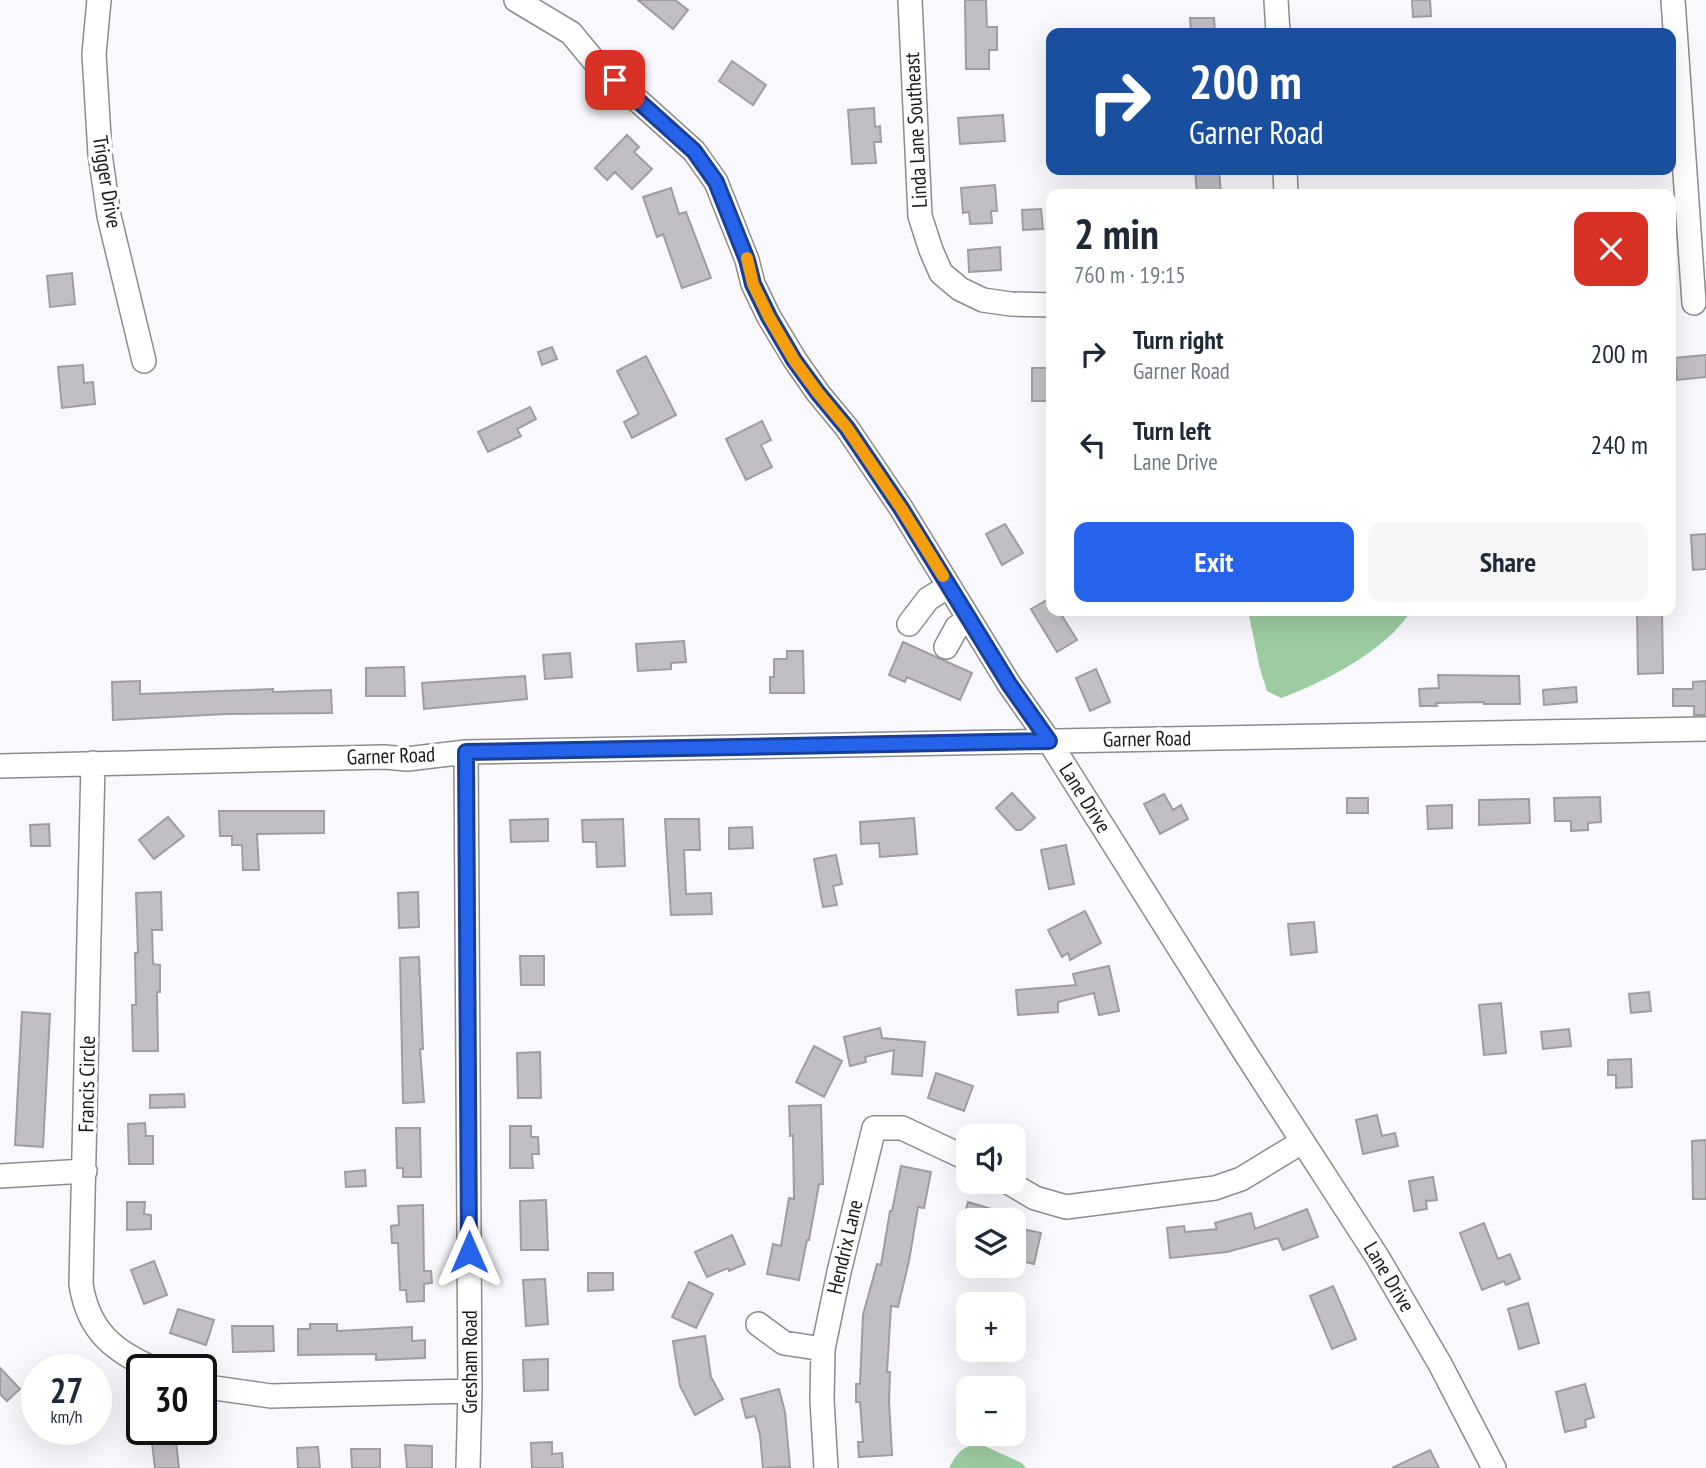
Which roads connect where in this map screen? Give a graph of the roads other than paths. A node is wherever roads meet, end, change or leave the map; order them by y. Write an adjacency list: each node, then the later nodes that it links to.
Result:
1 (99, 0): 11 (street, Trigger Drive)
2 (516, 0): 12 (street, Lane Drive)
3 (910, 0): 10 (street, Linda Lane Southeast)
4 (1276, 0): 6 (street)
5 (1672, 0): 7 (street)
6 (1278, 28)
7 (1674, 28)
8 (1676, 67): 9 (street)
9 (1690, 303)
10 (1046, 305)
11 (144, 360)
12 (949, 586): 13 (street, Lane Drive); 14 (street)
13 (970, 621): 15 (street); 17 (street, Lane Drive)
14 (909, 624)
15 (946, 648)
16 (1706, 729): 17 (street, Garner Road)
17 (1049, 741): 18 (street, Garner Road); 21 (street, Lane Drive)
18 (466, 752): 19 (street, Garner Road); 30 (street, Gresham Road)
19 (93, 763): 20 (street, Garner Road); 23 (street, Francis Circle)
20 (0, 766)
21 (1303, 1142): 25 (street); 33 (street, Lane Drive)
22 (956, 1153): 27 (street, Hendrix Lane)
23 (85, 1171): 24 (street); 28 (street, Francis Circle)
24 (0, 1176)
25 (1026, 1193)
26 (758, 1324): 27 (street)
27 (823, 1349): 32 (street, Hendrix Lane)
28 (131, 1354)
29 (217, 1388): 30 (street)
30 (470, 1391): 31 (street, Gresham Road)
31 (468, 1468)
32 (826, 1468)
33 (1494, 1468)

